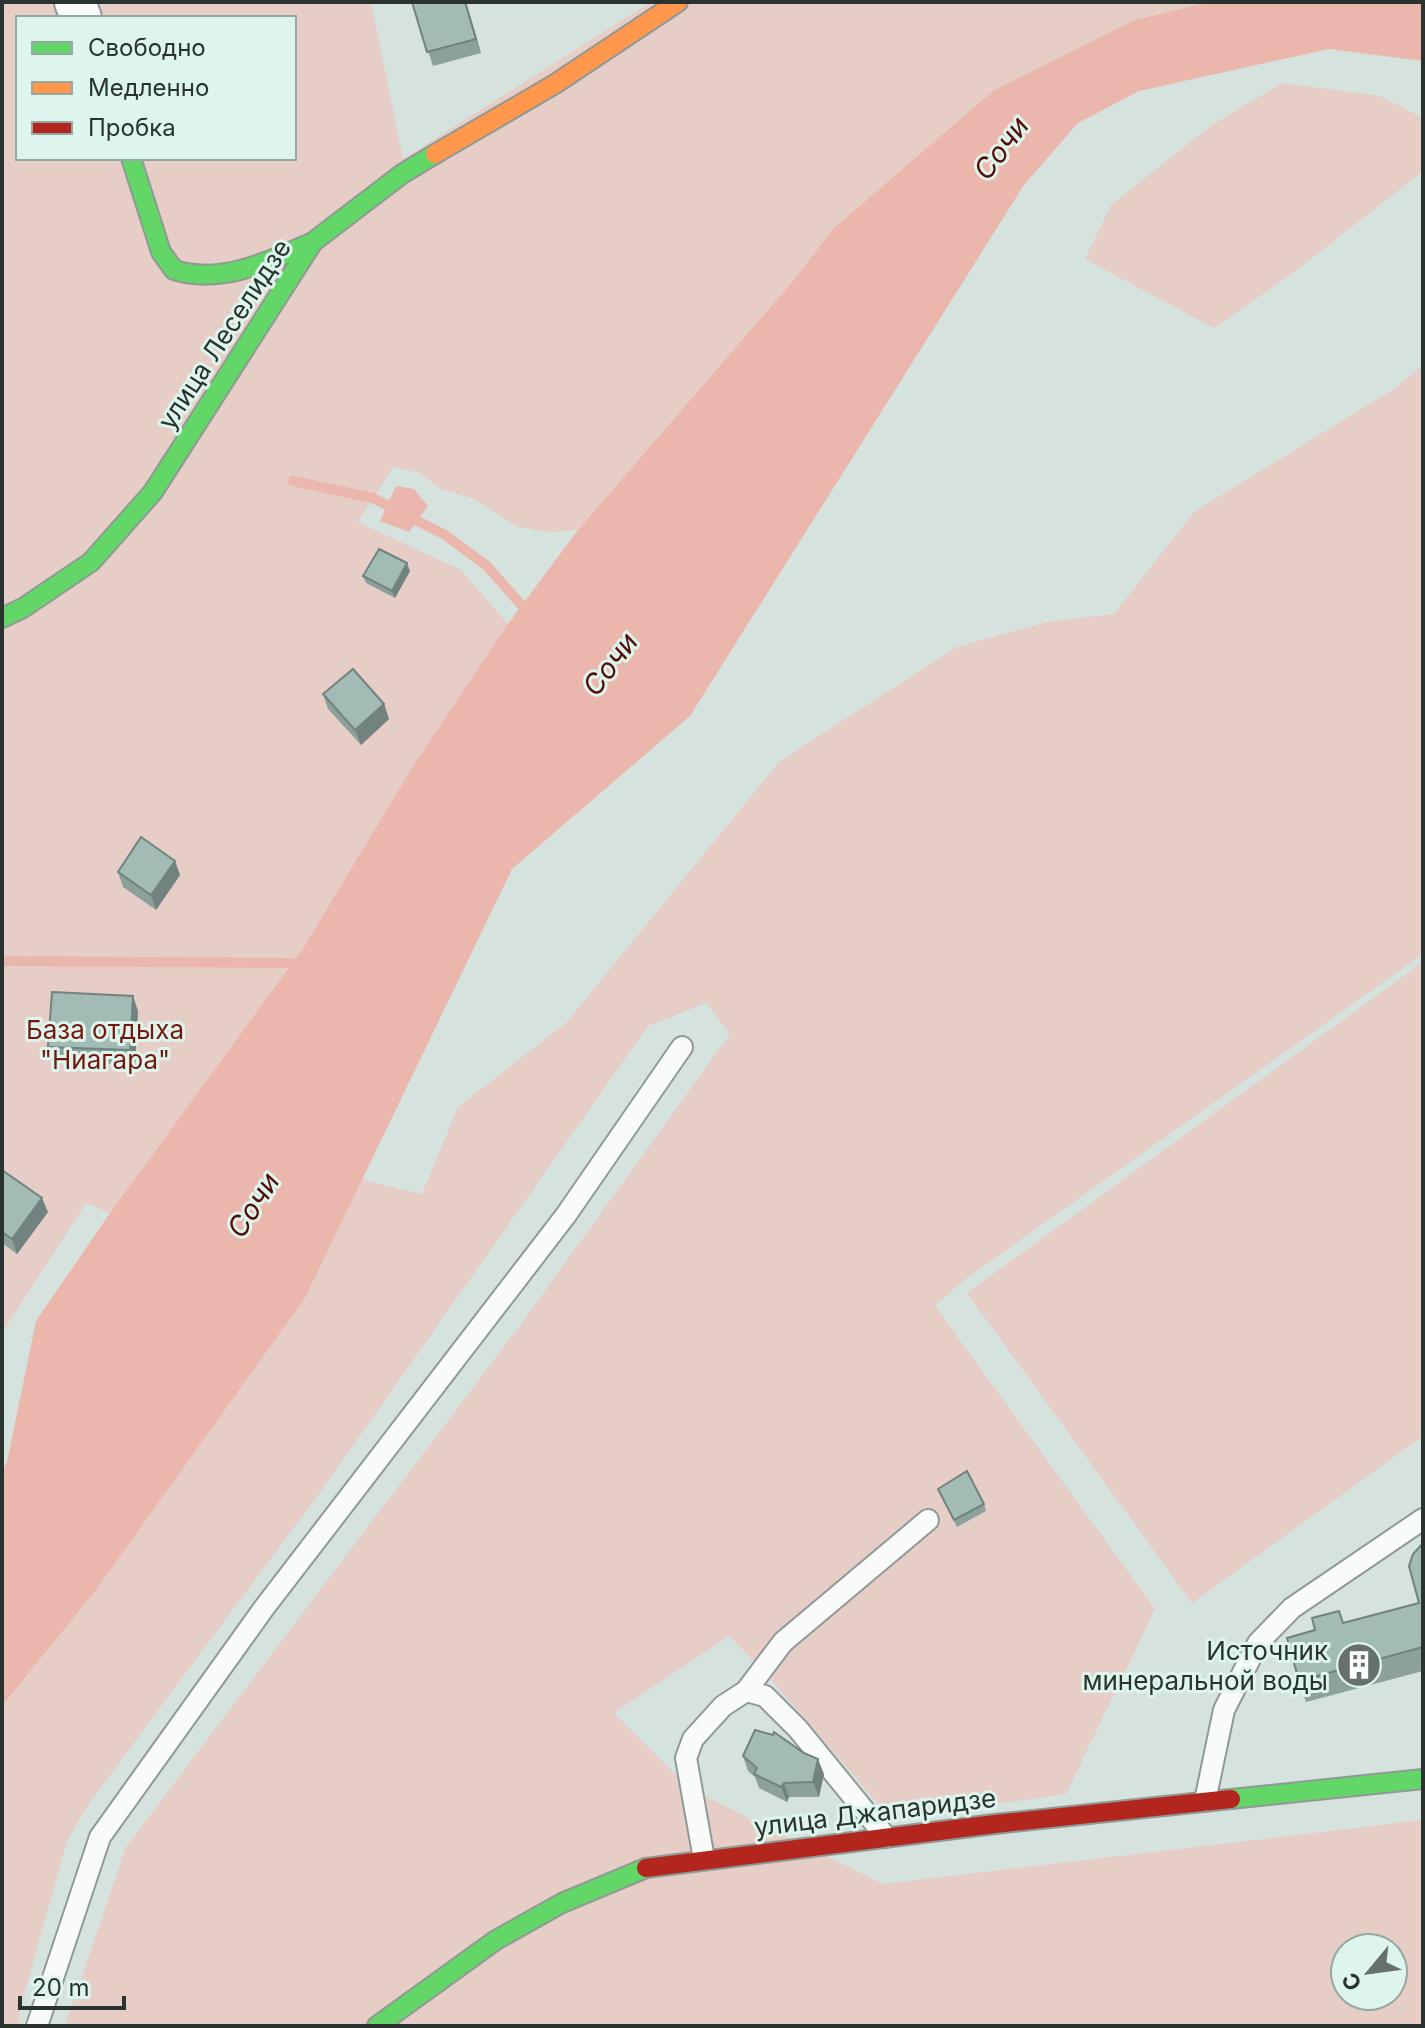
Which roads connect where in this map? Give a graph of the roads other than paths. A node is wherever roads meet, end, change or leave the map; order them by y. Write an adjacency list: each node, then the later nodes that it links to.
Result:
1 (678, 2): 3 (street, улица Леселидзе)
2 (132, 160): 3 (street)
3 (313, 242): 4 (street, улица Леселидзе)
4 (2, 618)
5 (682, 1047): 13 (lane)
6 (1423, 1519): 10 (lane)
7 (928, 1520): 8 (lane)
8 (746, 1691): 11 (lane); 12 (lane)
9 (1423, 1779): 10 (street, улица Джапаридзе)
10 (1205, 1801): 11 (street, улица Джапаридзе)
11 (886, 1837): 12 (street, улица Джапаридзе)
12 (704, 1859): 14 (street, улица Джапаридзе)
13 (37, 2026)
14 (377, 2026)

